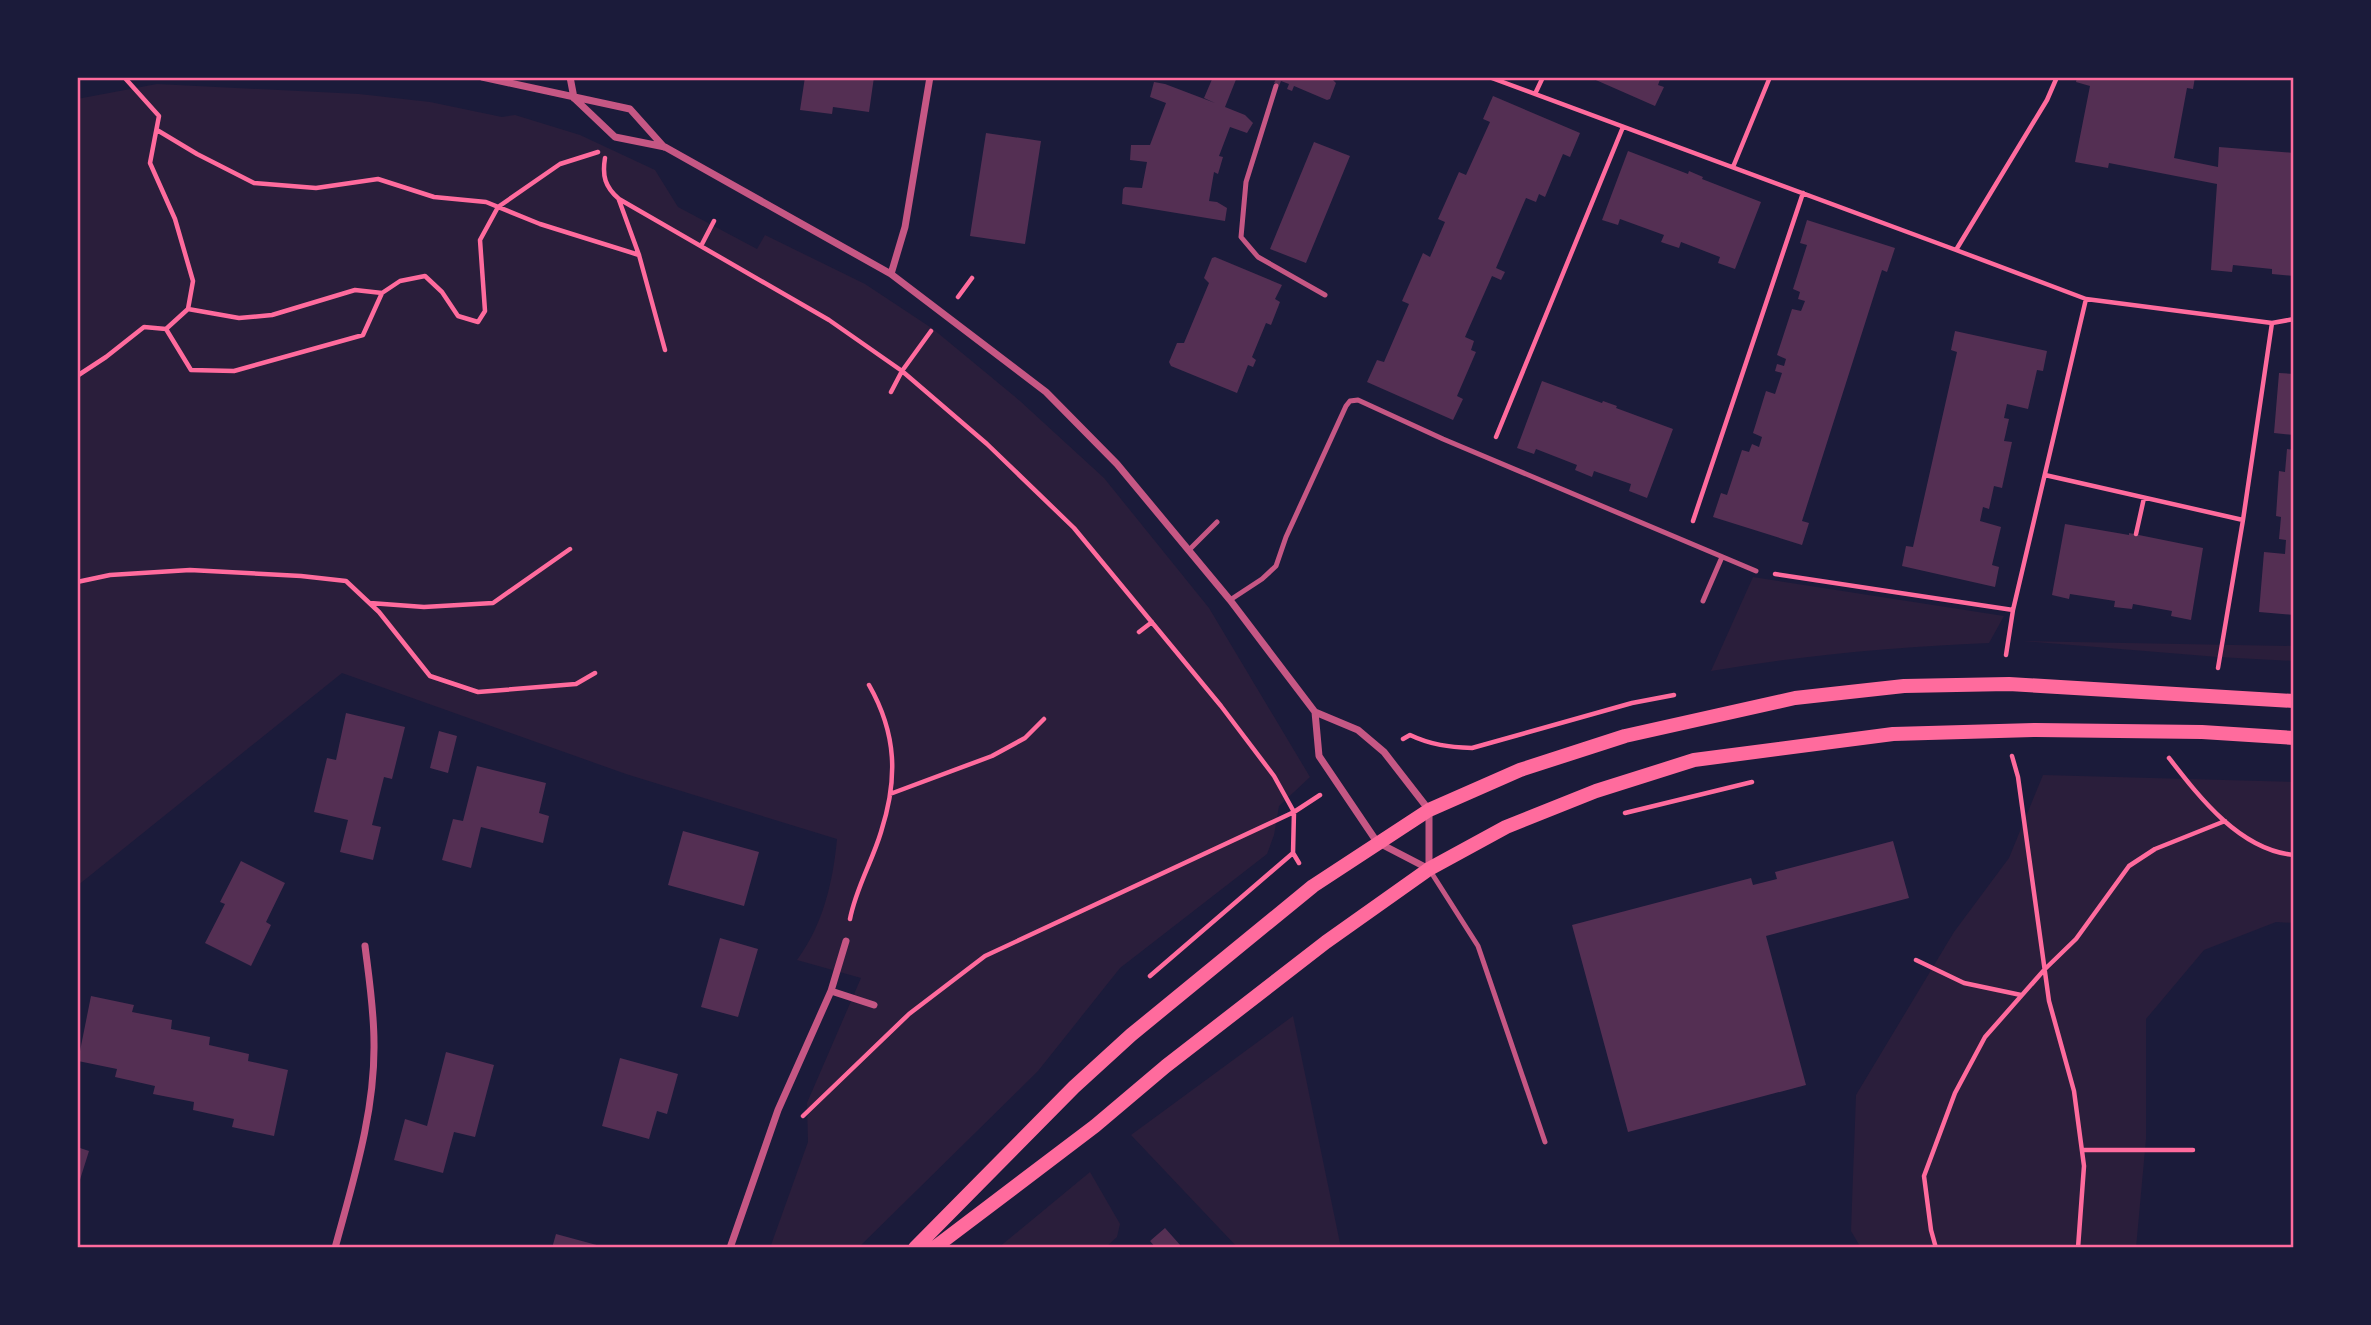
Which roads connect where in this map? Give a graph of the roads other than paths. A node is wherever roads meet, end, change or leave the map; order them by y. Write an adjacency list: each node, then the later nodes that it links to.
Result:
1 (482, 77): 5 (street)
2 (570, 77): 5 (street)
3 (930, 77): 7 (street)
4 (1276, 86): 8 (lane)
5 (574, 98): 6 (street); 6 (street)
6 (665, 147): 7 (street)
7 (891, 274): 10 (street)
8 (1325, 295)
9 (1217, 522): 10 (lane)
10 (1189, 550): 13 (street)
11 (1722, 557): 12 (lane); 13 (lane); 14 (lane)
12 (1756, 571)
13 (1230, 600): 16 (street)
14 (1703, 601)
15 (2294, 701): 18 (main road)
16 (1315, 712): 18 (street); 19 (street)
17 (2294, 738): 20 (main road)
18 (1429, 810): 19 (main road); 20 (street)
19 (1377, 842): 20 (street); 28 (main road)
20 (1429, 869): 25 (lane); 29 (main road)
21 (846, 941): 23 (street)
22 (365, 946): 26 (street)
23 (831, 991): 24 (street); 27 (street)
24 (874, 1005)
25 (1545, 1142)
26 (335, 1248)
27 (730, 1248)
28 (915, 1248)
29 (934, 1248)

